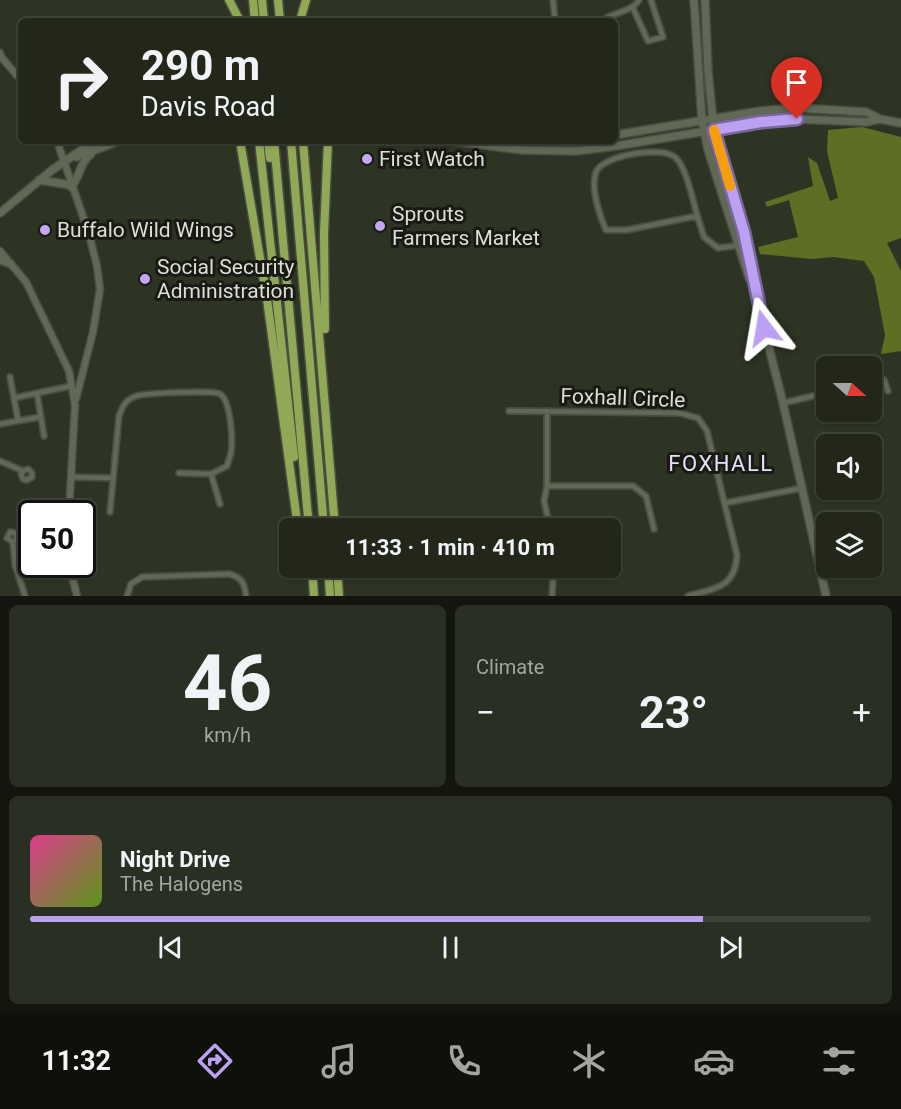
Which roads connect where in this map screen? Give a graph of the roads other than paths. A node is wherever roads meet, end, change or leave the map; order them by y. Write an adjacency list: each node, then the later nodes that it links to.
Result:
1 (229, 0): 12 (highway)
2 (253, 0): 13 (highway)
3 (262, 0): 14 (highway)
4 (278, 0): 15 (highway)
5 (306, 0): 16 (highway)
6 (553, 0): 17 (street)
7 (639, 0): 11 (street)
8 (651, 0): 11 (street)
9 (694, 0): 23 (main road)
10 (705, 0): 21 (main road)
11 (633, 8): 18 (street)
12 (238, 18)
13 (255, 18)
14 (264, 18)
15 (280, 18)
16 (301, 18)
17 (555, 18)
18 (606, 18)
19 (1, 56): 20 (street)
20 (18, 76)
21 (713, 118): 22 (main road); 23 (main road); 25 (main road)
22 (880, 119): 24 (main road); 25 (main road)
23 (702, 121): 26 (main road); 27 (main road)
24 (901, 123)
25 (714, 130): 26 (main road); 48 (main road)
26 (704, 132): 39 (main road); 49 (main road)
27 (618, 135)
28 (58, 144): 42 (street)
29 (91, 144): 42 (main road)
30 (111, 144): 40 (main road)
31 (241, 144): 85 (highway)
32 (259, 144): 84 (highway)
33 (268, 144): 46 (highway)
34 (274, 144): 46 (highway)
35 (291, 144): 86 (highway)
36 (303, 144): 54 (highway)
37 (327, 144): 54 (highway)
38 (486, 144): 39 (main road)
39 (609, 147): 41 (street)
40 (95, 150): 42 (main road); 44 (main road)
41 (612, 160): 47 (street); 47 (street)
42 (63, 163): 43 (main road); 44 (street)
43 (39, 180): 44 (main road); 45 (main road)
44 (71, 186): 55 (street)
45 (0, 213)
46 (281, 213): 84 (highway)
47 (699, 218): 49 (street)
48 (746, 243): 49 (street); 53 (main road)
49 (738, 246): 53 (main road)
50 (0, 251): 52 (street)
51 (0, 260): 52 (main road)
52 (11, 264): 56 (street)
53 (757, 300): 64 (main road)
54 (323, 365): 87 (highway)
55 (82, 369): 56 (street); 65 (street)
56 (69, 371): 59 (street)
57 (10, 377): 63 (street)
58 (882, 380): 60 (street)
59 (71, 386): 61 (street); 65 (street)
60 (888, 391)
61 (37, 393): 63 (street); 68 (street)
62 (816, 395): 64 (street)
63 (14, 398): 69 (street)
64 (783, 403): 79 (main road)
65 (75, 405): 76 (street)
66 (508, 411): 67 (street, Foxhall Circle)
67 (547, 411): 78 (street, Foxhall Circle); 82 (street, Foxhall Circle)
68 (40, 417): 69 (street); 71 (street)
69 (18, 420): 70 (street)
70 (0, 424)
71 (44, 436)
72 (0, 461): 73 (street)
73 (23, 471)
74 (179, 473): 75 (street)
75 (211, 474): 77 (street); 81 (street)
76 (71, 477): 77 (street); 80 (street)
77 (113, 478): 83 (street)
78 (547, 486): 88 (street, Foxhall Circle); 89 (street)
79 (802, 488): 82 (street); 105 (main road)
80 (70, 500)
81 (220, 504)
82 (725, 504): 104 (street, Foxhall Circle)
83 (111, 512)
84 (308, 517)
85 (297, 518)
86 (323, 518)
87 (334, 518)
88 (548, 518)
89 (654, 529)
90 (13, 542): 96 (street)
91 (72, 578): 97 (street)
92 (313, 578): 100 (highway)
93 (329, 578): 101 (highway)
94 (338, 578): 102 (highway)
95 (553, 578): 103 (street)
96 (25, 596)
97 (77, 596)
98 (127, 596): 99 (street)
99 (246, 596)
100 (314, 596)
101 (330, 596)
102 (339, 596)
103 (552, 596)
104 (688, 596)
105 (826, 596)

